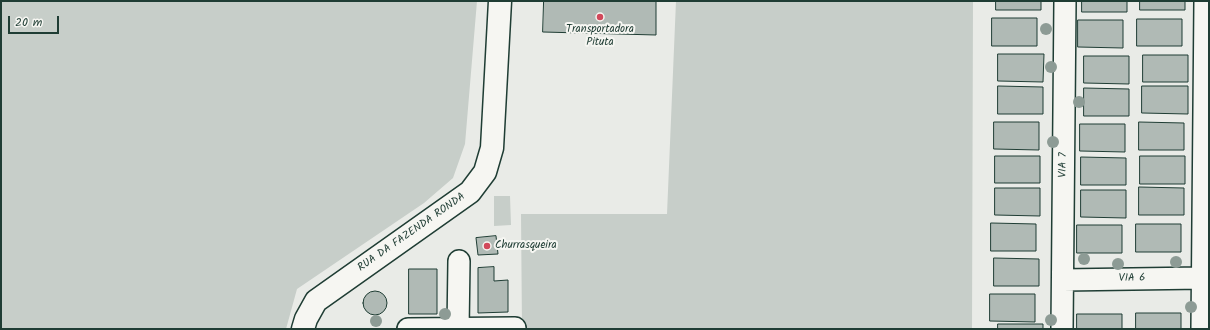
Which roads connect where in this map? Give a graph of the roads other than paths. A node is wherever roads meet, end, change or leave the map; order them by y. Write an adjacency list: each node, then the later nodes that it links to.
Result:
1 (500, 1): 9 (main road, RUA DA FAZENDA RONDA)
2 (1065, 1): 6 (street, VIA 7)
3 (1205, 1): 5 (street)
4 (458, 260): 7 (street)
5 (1202, 278): 6 (street, VIA 6); 12 (street)
6 (1063, 280): 11 (street, VIA 7)
7 (458, 328): 8 (street); 10 (street)
8 (515, 328)
9 (303, 329)
10 (408, 329)
11 (1062, 329)
12 (1202, 329)

